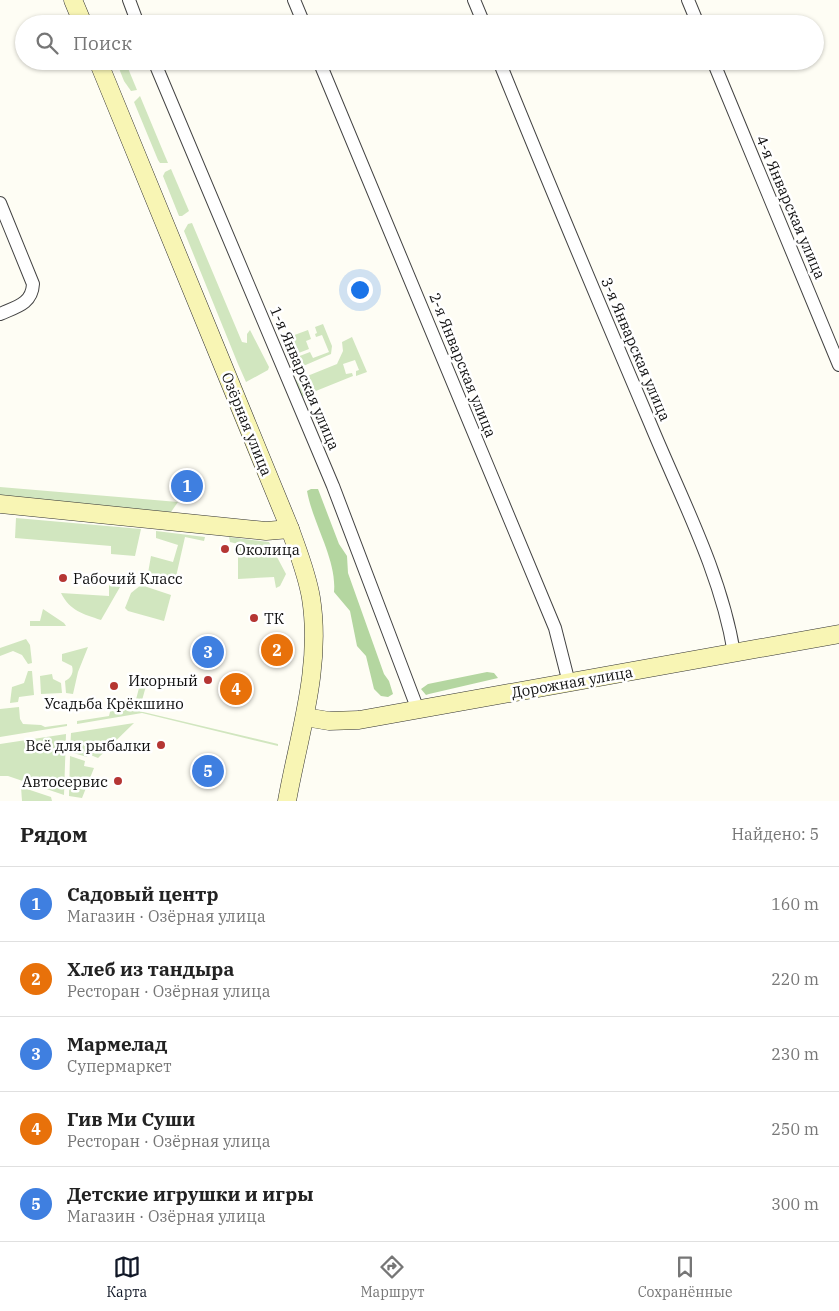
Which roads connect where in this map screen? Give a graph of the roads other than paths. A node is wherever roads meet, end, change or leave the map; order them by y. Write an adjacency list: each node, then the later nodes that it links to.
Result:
1 (73, 0): 6 (street)
2 (129, 0): 7 (street)
3 (294, 0): 8 (street)
4 (474, 0): 9 (street)
5 (688, 0): 10 (street)
6 (79, 15)
7 (135, 15)
8 (300, 15)
9 (480, 15)
10 (694, 15)
11 (102, 70): 20 (street, Озёрная улица)
12 (158, 70): 24 (street, 1-я Январская улица)
13 (324, 70): 23 (street, 2-я Январская улица)
14 (503, 70): 22 (street, 3-я Январская улица)
15 (717, 70): 18 (street, 4-я Январская улица)
16 (0, 203): 17 (street)
17 (0, 314)
18 (839, 365)
19 (0, 504): 20 (street)
20 (290, 529): 25 (street, Озёрная улица)
21 (839, 634): 22 (street, Дорожная улица)
22 (734, 653): 23 (street, Дорожная улица)
23 (569, 683): 24 (street, Дорожная улица)
24 (418, 710): 25 (street, Дорожная улица)
25 (305, 717): 26 (street, Озёрная улица)
26 (287, 801)

